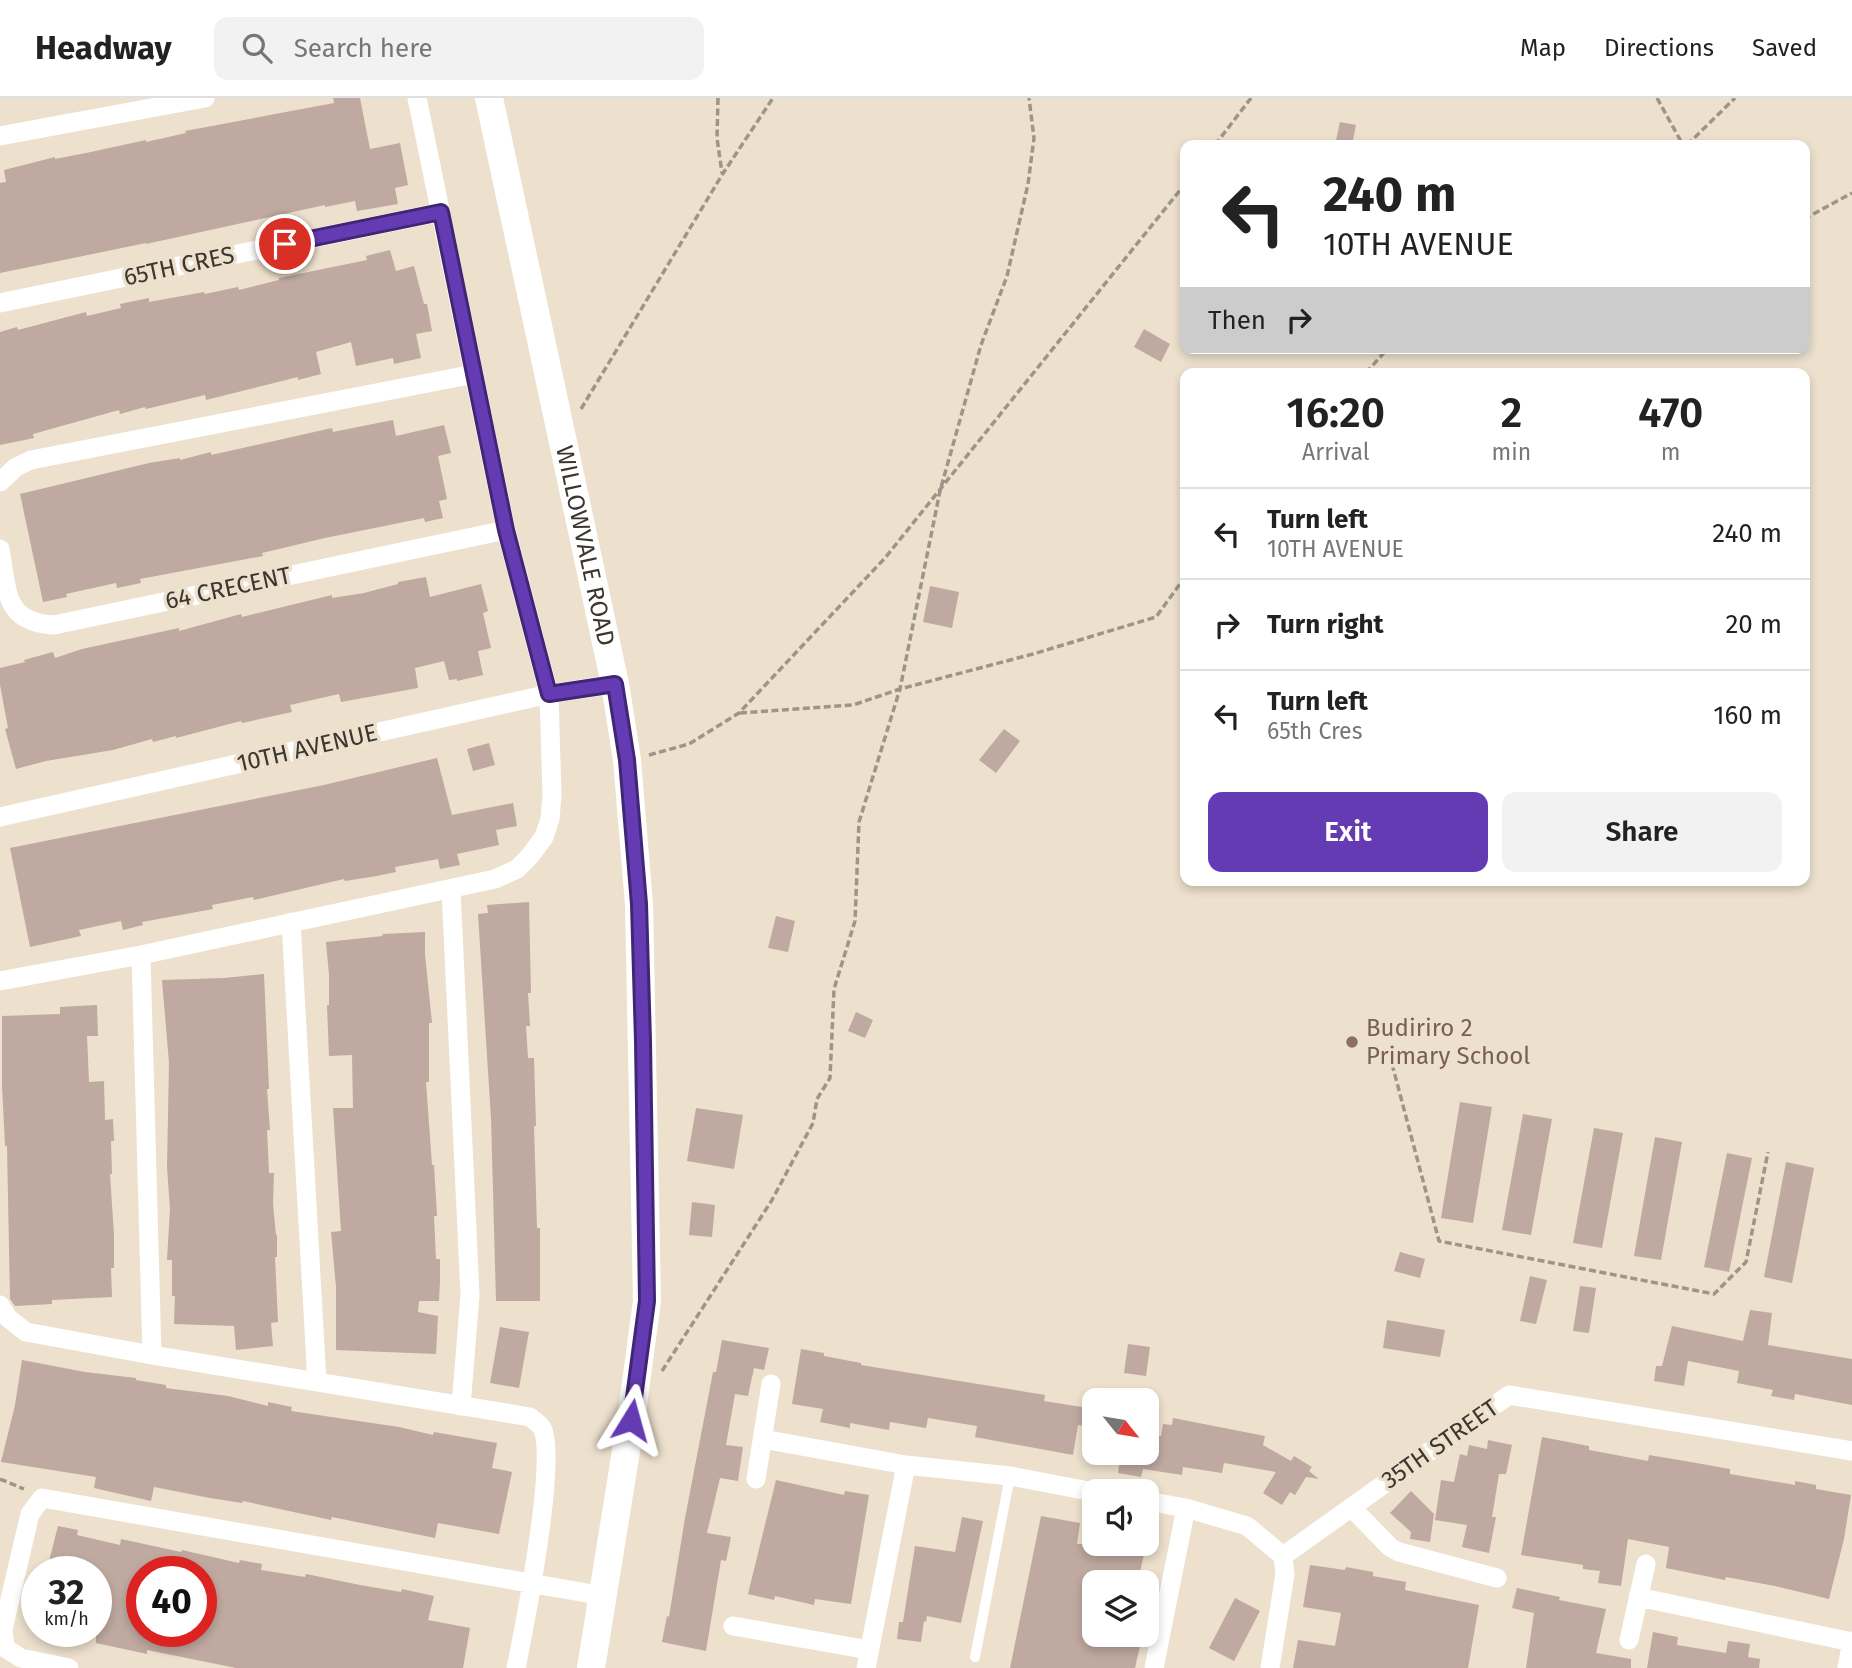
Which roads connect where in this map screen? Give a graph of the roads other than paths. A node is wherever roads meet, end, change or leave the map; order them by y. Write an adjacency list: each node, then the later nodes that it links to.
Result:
1 (205, 98): 4 (street)
2 (418, 98): 5 (street)
3 (489, 98): 11 (street, WILLOWVALE ROAD)
4 (0, 136)
5 (441, 212): 6 (street, 65TH CRES); 7 (street)
6 (0, 303)
7 (474, 374): 8 (street); 9 (street)
8 (0, 482)
9 (506, 530): 10 (street, 64 CRECENT); 12 (street)
10 (0, 549)
11 (615, 684): 12 (street, 10TH AVENUE); 36 (street, WILLOWVALE ROAD)
12 (549, 694): 13 (street, 10TH AVENUE); 14 (street)
13 (0, 817)
14 (452, 889): 15 (street); 22 (street)
15 (291, 922): 16 (street); 20 (street)
16 (141, 955): 17 (street); 19 (street)
17 (0, 981)
18 (0, 1305): 19 (street)
19 (152, 1355): 20 (street)
20 (317, 1382): 22 (street)
21 (771, 1384): 23 (street)
22 (461, 1406): 35 (street)
23 (763, 1438): 25 (street); 27 (street)
24 (1852, 1451): 30 (street, 35TH STREET)
25 (906, 1465): 26 (street); 42 (street)
26 (1010, 1476): 28 (street); 41 (lane)
27 (756, 1479)
28 (1082, 1490)
29 (1159, 1503): 31 (street)
30 (1351, 1507): 32 (street, 35TH STREET); 34 (street)
31 (1186, 1508): 32 (street); 46 (street)
32 (1283, 1556): 47 (street)
33 (1646, 1564): 37 (street)
34 (1497, 1578)
35 (532, 1584): 36 (street); 43 (street); 44 (street)
36 (604, 1596): 45 (street, WILLOWVALE ROAD)
37 (1638, 1597): 39 (street); 40 (street)
38 (733, 1626): 42 (street)
39 (1629, 1640)
40 (1852, 1641): 48 (street)
41 (975, 1657)
42 (867, 1659)
43 (69, 1668)
44 (516, 1668)
45 (591, 1668)
46 (1154, 1668)
47 (1269, 1668)
48 (1847, 1668)

